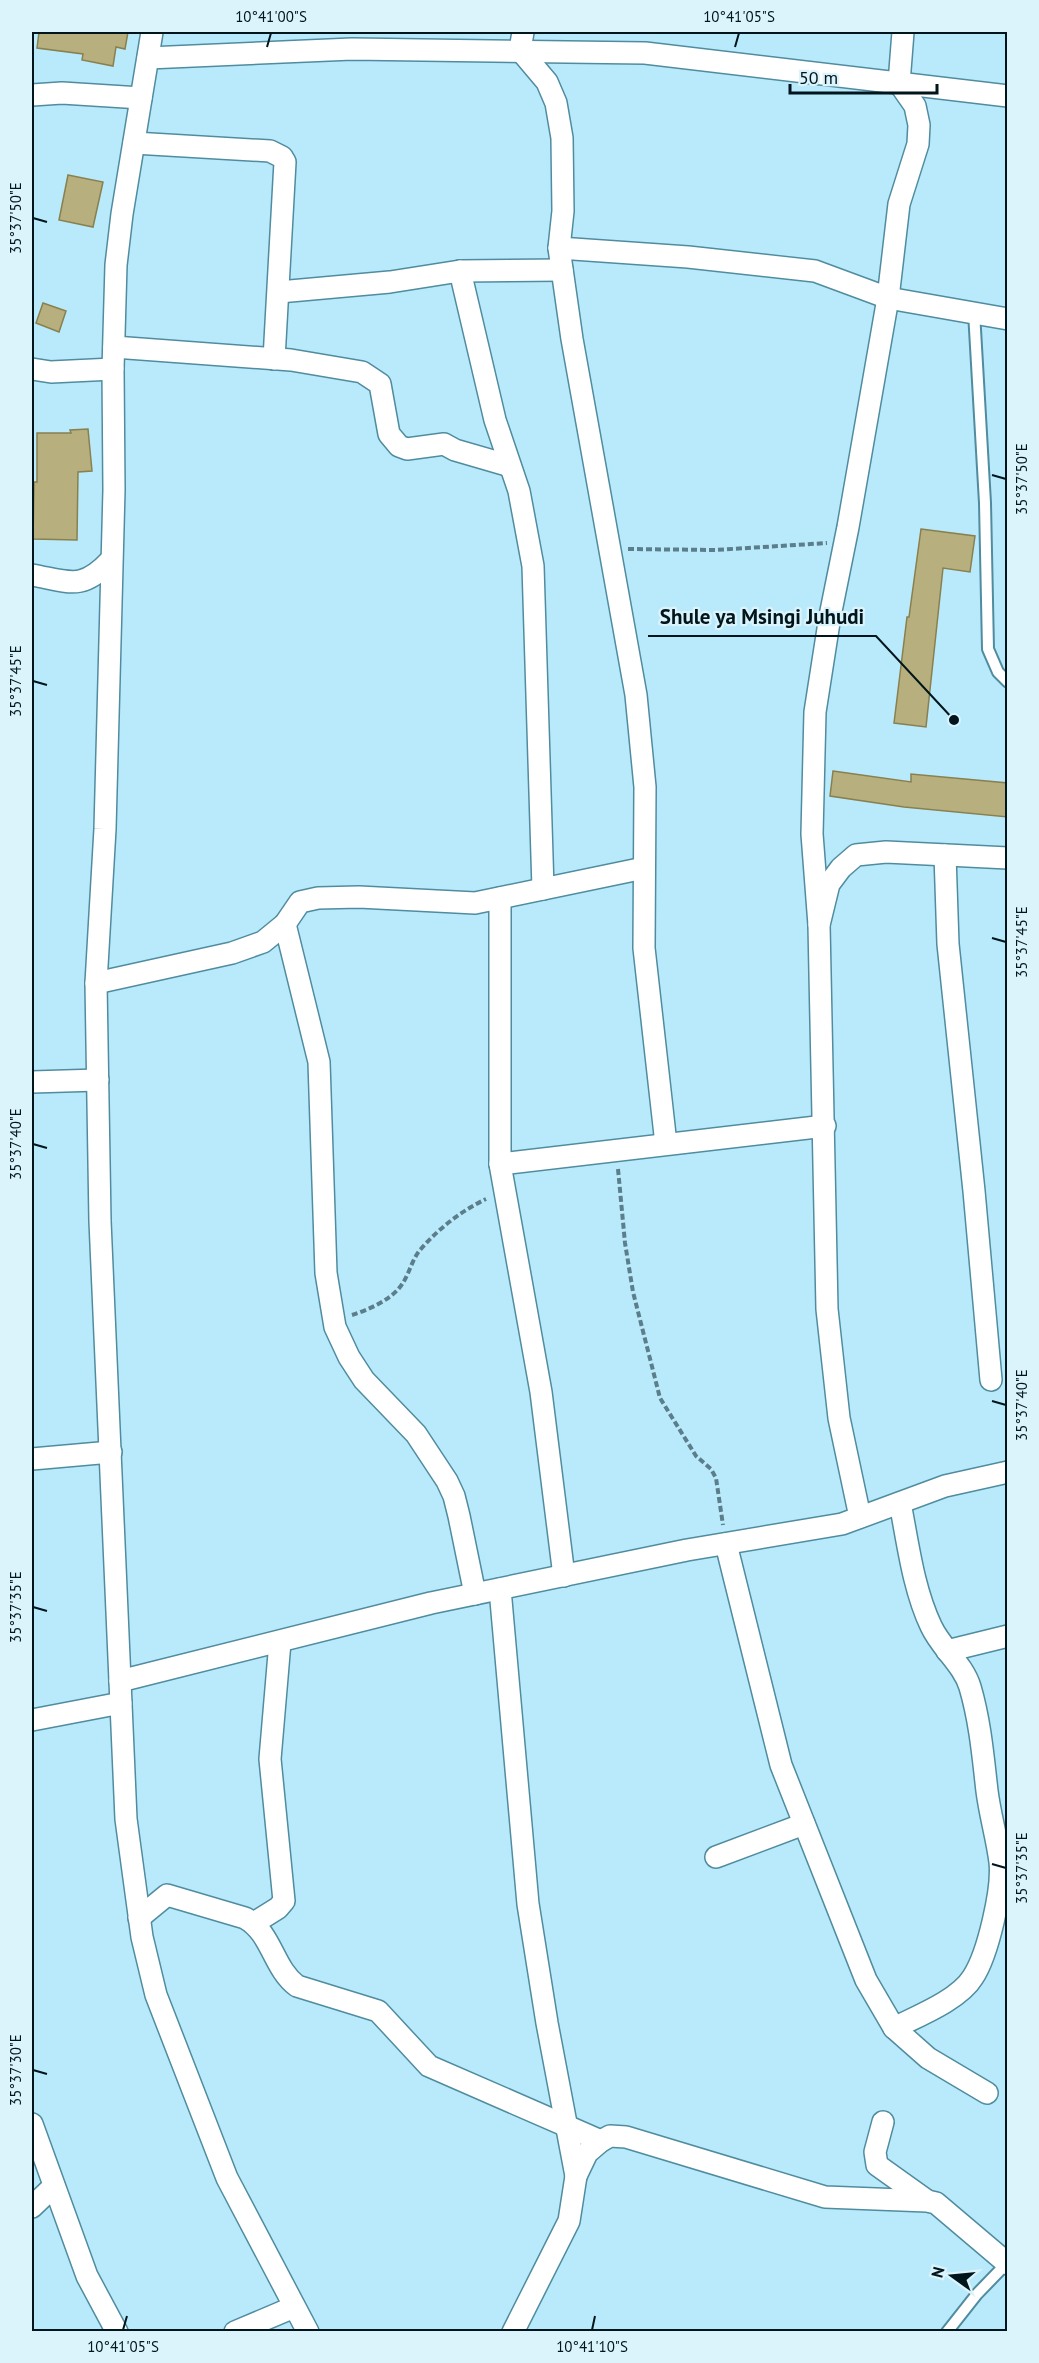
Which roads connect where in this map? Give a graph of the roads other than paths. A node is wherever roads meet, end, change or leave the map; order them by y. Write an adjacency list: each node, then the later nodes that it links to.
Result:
1 (152, 32): 4 (street)
2 (903, 32): 5 (street)
3 (522, 41): 4 (street); 5 (street); 10 (street)
4 (147, 58): 8 (street)
5 (899, 83): 7 (street); 14 (street)
6 (32, 95): 8 (street)
7 (1008, 96)
8 (141, 98): 9 (street)
9 (134, 143): 13 (street); 17 (street)
10 (559, 248): 11 (street); 14 (street)
11 (562, 270): 12 (street); 27 (street)
12 (460, 271): 13 (street); 21 (street)
13 (279, 292): 18 (street)
14 (888, 298): 15 (street); 31 (street)
15 (974, 312): 16 (street); 24 (lane)
16 (1008, 319)
17 (114, 347): 18 (street); 20 (street)
18 (274, 359): 21 (street)
19 (32, 369): 20 (street)
20 (113, 369): 22 (street)
21 (510, 466): 28 (street)
22 (111, 560): 23 (street); 32 (street)
23 (32, 575)
24 (1008, 682)
25 (945, 855): 26 (street); 31 (street); 38 (street)
26 (1008, 858)
27 (644, 868): 28 (street); 36 (street)
28 (543, 889): 29 (street)
29 (500, 898): 30 (street); 37 (street)
30 (285, 924): 32 (street); 47 (street)
31 (819, 925): 35 (street)
32 (96, 983): 33 (street)
33 (98, 1080): 34 (street); 39 (street)
34 (32, 1082)
35 (825, 1126): 36 (street); 43 (street)
36 (666, 1144): 37 (street)
37 (500, 1164): 45 (street)
38 (991, 1380)
39 (111, 1452): 40 (street); 51 (street)
40 (32, 1459)
41 (1008, 1472): 42 (street)
42 (900, 1503): 43 (street); 50 (street)
43 (860, 1517): 44 (street)
44 (726, 1544): 45 (street); 54 (street)
45 (564, 1576): 46 (street)
46 (500, 1589): 47 (street); 63 (street)
47 (475, 1594): 49 (street)
48 (1008, 1636): 50 (street)
49 (280, 1642): 51 (street); 58 (street)
50 (947, 1651): 56 (street)
51 (120, 1681): 52 (street)
52 (121, 1703): 53 (street); 57 (street)
53 (32, 1720)
54 (804, 1824): 55 (street); 59 (street)
55 (716, 1857)
56 (1004, 1866): 59 (street)
57 (139, 1918): 58 (street); 70 (street)
58 (254, 1923): 63 (street)
59 (894, 2028): 60 (street)
60 (987, 2093)
61 (883, 2122): 67 (street)
62 (32, 2124): 66 (street)
63 (566, 2124): 64 (street); 65 (street)
64 (601, 2140): 65 (street); 67 (street)
65 (576, 2176): 74 (street)
66 (54, 2186): 68 (street); 71 (street)
67 (927, 2201): 69 (street)
68 (32, 2207)
69 (1007, 2264): 75 (lane)
70 (294, 2307): 72 (street); 73 (street)
71 (117, 2331)
72 (235, 2331)
73 (308, 2331)
74 (513, 2331)
75 (947, 2331)

